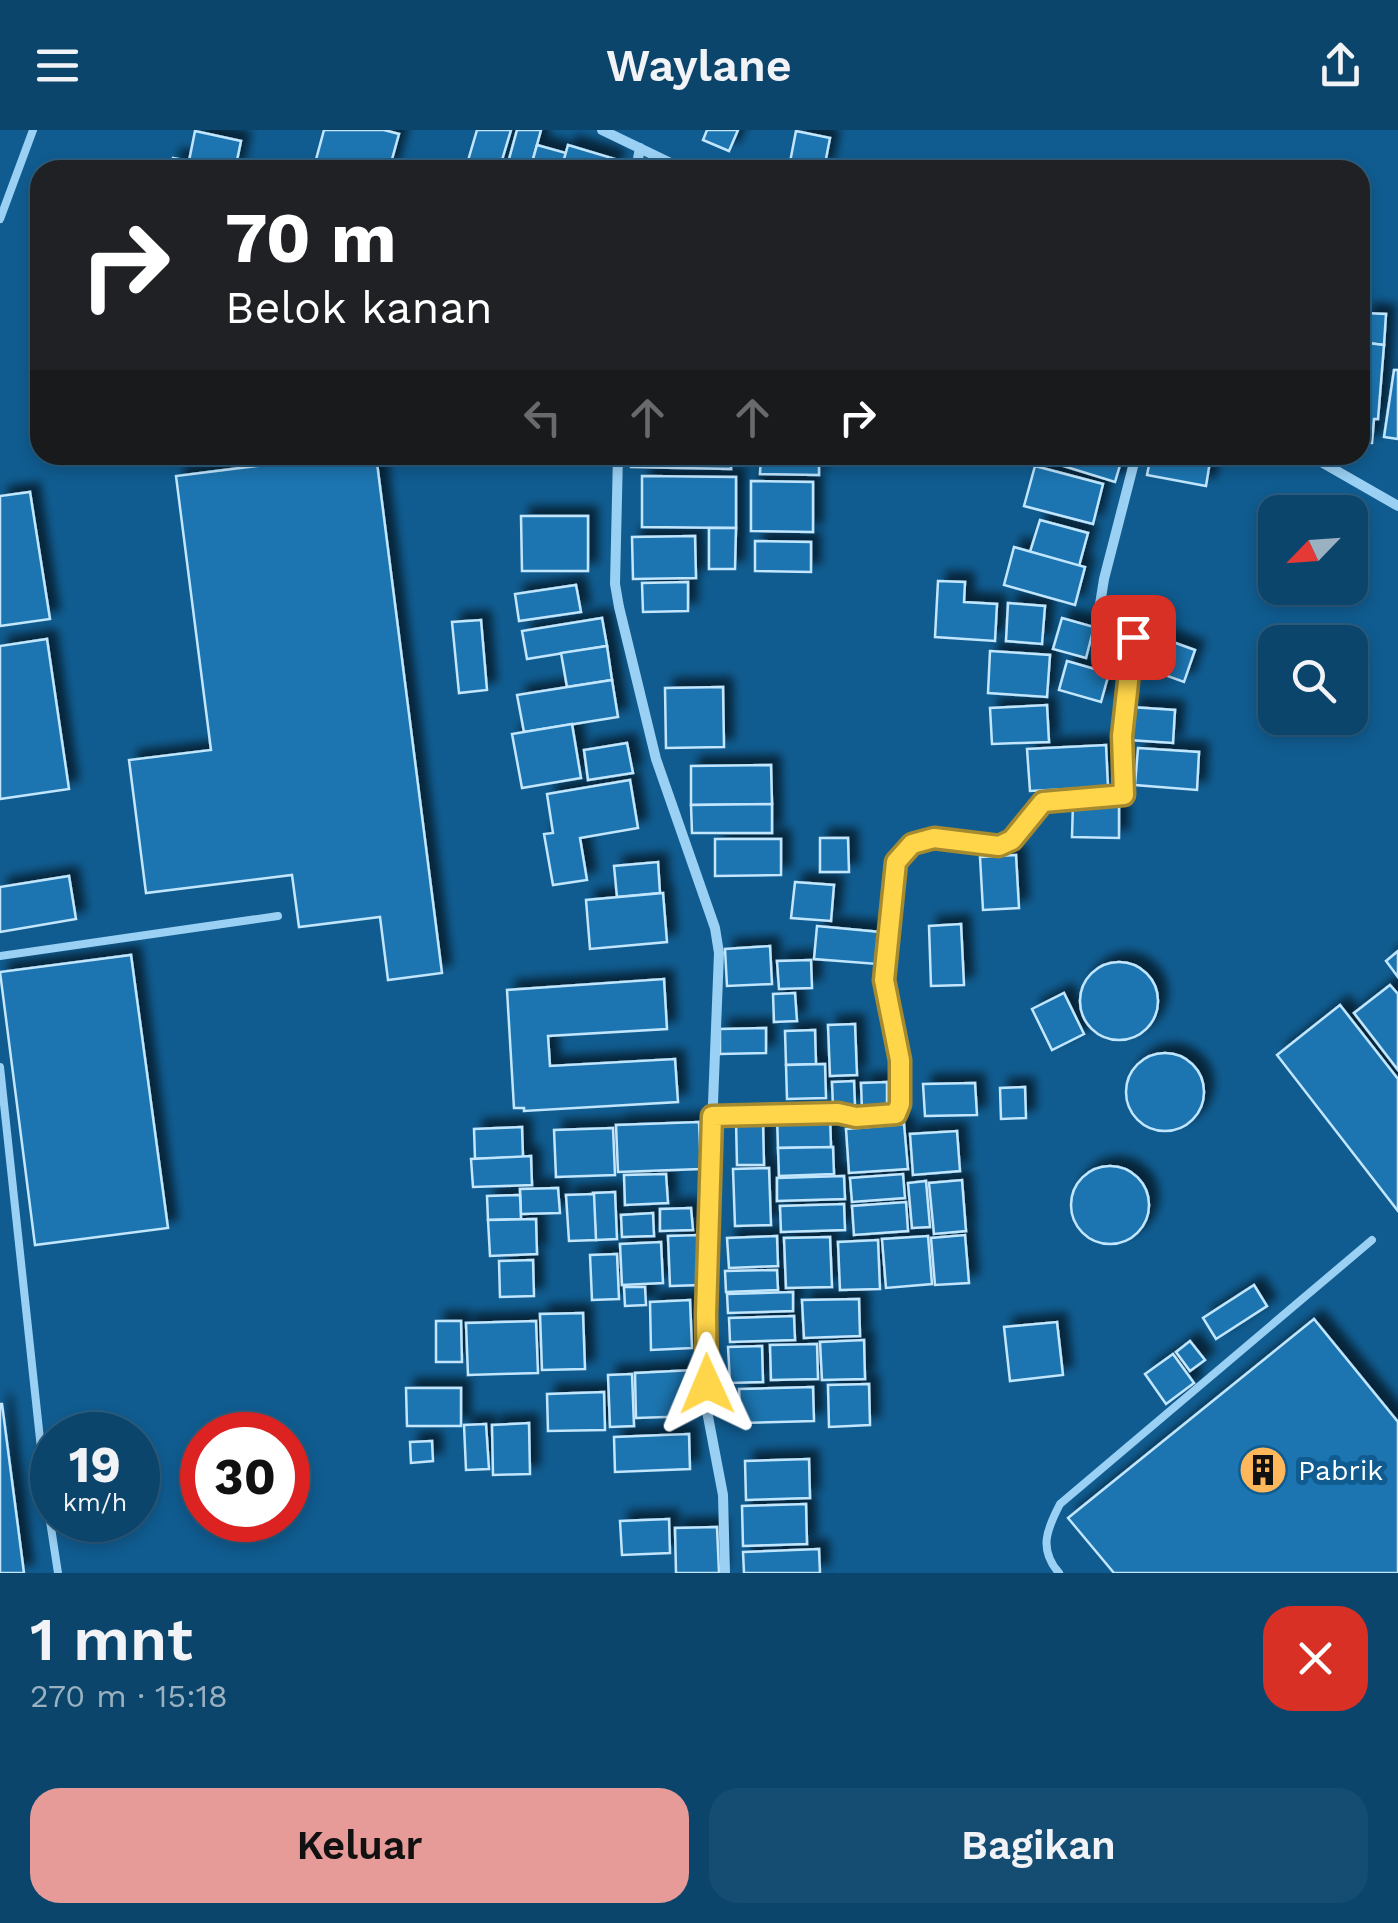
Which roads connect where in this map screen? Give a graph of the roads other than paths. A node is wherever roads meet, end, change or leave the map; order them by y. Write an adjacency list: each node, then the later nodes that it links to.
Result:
1 (33, 130): 6 (lane)
2 (602, 130): 3 (street)
3 (640, 148): 4 (street); 5 (street)
4 (638, 160)
5 (665, 160)
6 (0, 219)
7 (618, 465): 14 (street)
8 (1133, 465): 14 (street)
9 (1326, 465): 10 (street)
10 (1398, 506)
11 (278, 916): 12 (lane)
12 (0, 956)
13 (0, 1066): 16 (lane)
14 (712, 1116): 17 (street)
15 (1372, 1240): 18 (lane)
16 (58, 1573)
17 (725, 1573)
18 (1058, 1573)

